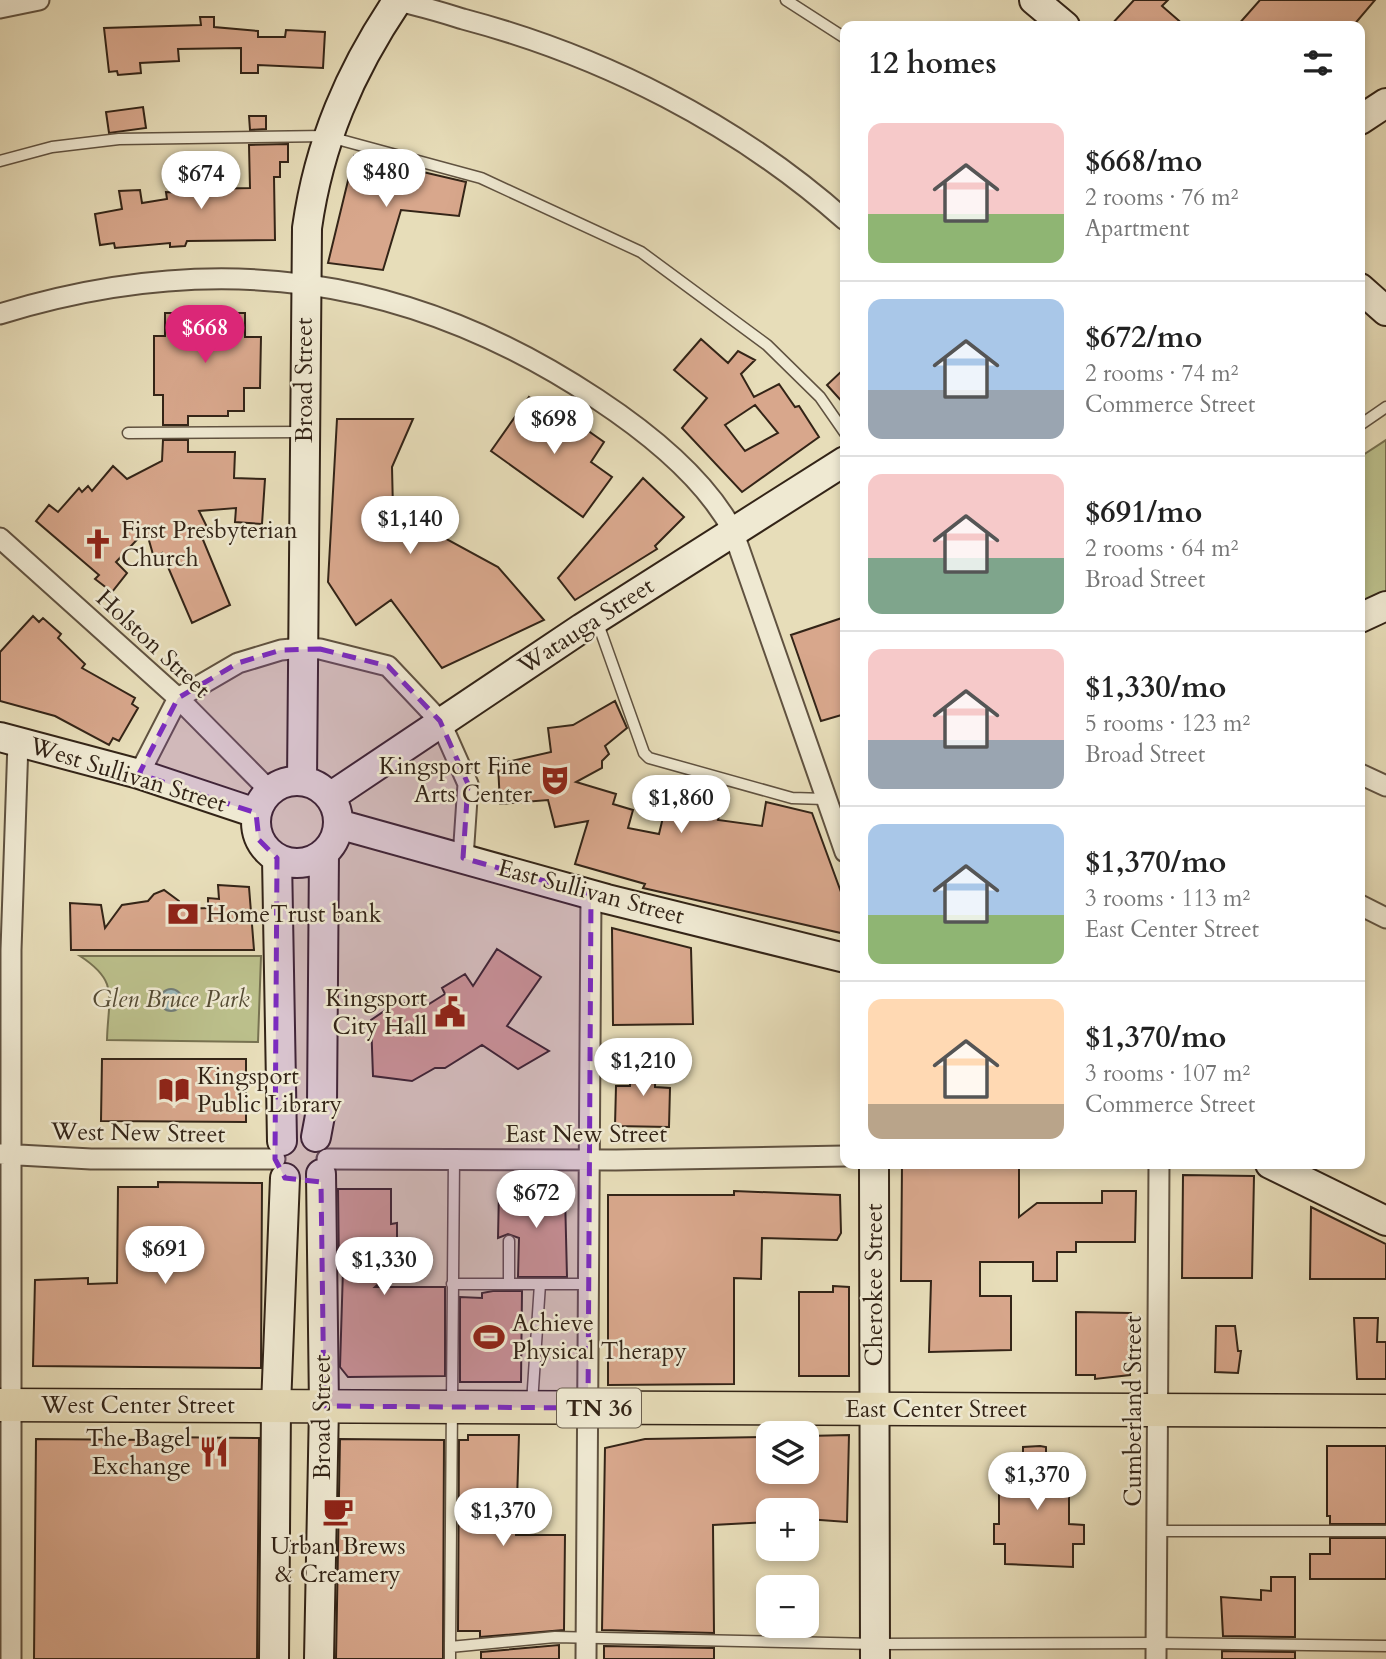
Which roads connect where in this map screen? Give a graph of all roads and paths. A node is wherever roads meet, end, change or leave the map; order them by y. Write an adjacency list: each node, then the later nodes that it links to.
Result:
1 (39, 0): 6 (street)
2 (391, 0): 3 (street)
3 (397, 0): 11 (street, Broad Street); 13 (street)
4 (786, 0): 8 (lane)
5 (1034, 0): 7 (street)
6 (0, 8)
7 (1059, 21)
8 (840, 35)
9 (1386, 103): 10 (street)
10 (1365, 117)
11 (326, 136): 12 (lane); 14 (street, Broad Street); 20 (lane)
12 (0, 161)
13 (840, 216)
14 (305, 283): 17 (street); 21 (street, Broad Street); 24 (street)
15 (1365, 292): 16 (street)
16 (1386, 311)
17 (0, 314)
18 (1386, 407): 19 (lane)
19 (1365, 422)
20 (840, 426)
21 (304, 432): 22 (lane); 29 (street, Broad Street)
22 (128, 433)
23 (840, 464): 24 (street, Watauga Street)
24 (733, 531): 28 (street, Watauga Street); 38 (street)
25 (0, 538): 30 (street, Holston Street)
26 (1386, 606): 27 (street)
27 (1365, 616)
28 (596, 619): 31 (street, Watauga Street); 38 (lane)
29 (302, 648): 30 (street); 31 (street); 35 (street, Broad Street)
30 (178, 698): 33 (street); 39 (street, Holston Street)
31 (440, 721): 37 (street, Watauga Street); 44 (street)
32 (9, 740): 33 (street, West Sullivan Street); 49 (street)
33 (139, 774): 39 (street, West Sullivan Street)
34 (1365, 776): 36 (street)
35 (302, 781): 37 (street); 39 (street)
36 (1386, 786)
37 (330, 797): 40 (street)
38 (825, 799): 41 (street)
39 (263, 802): 43 (street)
40 (338, 824): 42 (street); 44 (street, East Sullivan Street)
41 (840, 839)
42 (324, 853): 43 (street); 51 (street, Broad Street)
43 (277, 858): 53 (street, Broad Street)
44 (463, 858): 45 (street, East Sullivan Street)
45 (591, 894): 48 (street, East Sullivan Street); 54 (street)
46 (1365, 908): 47 (street)
47 (1386, 918)
48 (840, 957)
49 (6, 1154): 53 (street, West New Street); 60 (street)
50 (840, 1156): 54 (street, East New Street)
51 (321, 1157): 52 (street, East New Street); 53 (street); 53 (street); 67 (street, Broad Street)
52 (454, 1158): 54 (street, East New Street); 61 (lane)
53 (280, 1159): 66 (street, Broad Street)
54 (590, 1160): 64 (street)
55 (874, 1169): 71 (street, Cherokee Street)
56 (1159, 1169): 72 (street, Cumberland Street)
57 (1280, 1169): 58 (street)
58 (1386, 1221)
59 (509, 1241): 62 (lane)
60 (4, 1279): 65 (street)
61 (452, 1284): 62 (lane); 68 (lane)
62 (509, 1284): 63 (lane)
63 (540, 1284): 64 (lane); 69 (lane)
64 (589, 1284): 70 (street)
65 (4, 1405): 66 (main road, West Center Street / TN 36); 81 (street)
66 (276, 1406): 67 (main road, East Center Street / TN 36); 82 (street, Broad Street)
67 (324, 1406): 68 (main road, East Center Street / TN 36); 83 (street, Broad Street)
68 (450, 1407): 69 (main road, East Center Street / TN 36); 78 (lane)
69 (532, 1407): 70 (main road, East Center Street / TN 36)
70 (588, 1408): 71 (main road, East Center Street / TN 36); 76 (street)
71 (874, 1409): 72 (main road, East Center Street / TN 36); 79 (street, Cherokee Street)
72 (1157, 1410): 73 (main road, East Center Street / TN 36); 74 (street, Cumberland Street)
73 (1386, 1411)
74 (1156, 1531): 75 (lane); 80 (street, Cumberland Street)
75 (1386, 1531)
76 (587, 1638): 78 (lane); 79 (lane); 85 (street)
77 (1386, 1646): 80 (lane)
78 (450, 1647): 84 (lane)
79 (875, 1651): 80 (lane)
80 (1156, 1651)
81 (10, 1659)
82 (274, 1659)
83 (318, 1659)
84 (450, 1659)
85 (586, 1659)

